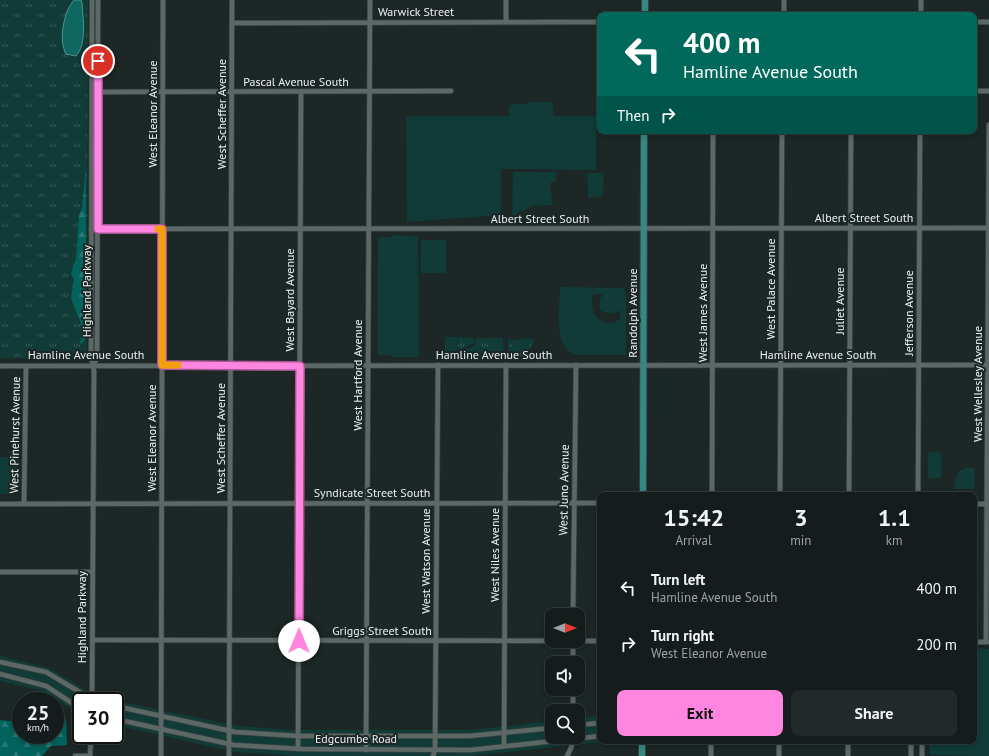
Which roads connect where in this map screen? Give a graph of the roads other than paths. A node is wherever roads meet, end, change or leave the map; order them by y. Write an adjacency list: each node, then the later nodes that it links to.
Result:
1 (92, 0): 23 (street, Highland Parkway)
2 (98, 0): 24 (street, Highland Parkway)
3 (163, 0): 25 (street, West Eleanor Avenue)
4 (232, 0): 13 (street, West Scheffer Avenue)
5 (370, 0): 14 (street, West Hartford Avenue)
6 (506, 0): 15 (street)
7 (644, 0): 10 (main road)
8 (784, 0): 11 (street)
9 (921, 0): 12 (street)
10 (644, 12)
11 (784, 12)
12 (921, 12)
13 (232, 22): 14 (street, Warwick Street); 26 (street, West Scheffer Avenue)
14 (370, 22): 15 (street, Warwick Street); 19 (street, West Hartford Avenue)
15 (506, 22): 16 (street, Warwick Street)
16 (597, 22)
17 (977, 22): 18 (street)
18 (989, 22)
19 (370, 91): 20 (street, Pascal Avenue South); 27 (street, Pascal Avenue South); 45 (street, West Hartford Avenue)
20 (452, 91)
21 (977, 91): 22 (street)
22 (989, 91)
23 (92, 92): 24 (street, Pascal Avenue South); 40 (street, Highland Parkway)
24 (98, 92): 25 (street, Pascal Avenue South); 41 (street, Highland Parkway)
25 (163, 92): 26 (street, Pascal Avenue South); 42 (street, West Eleanor Avenue)
26 (232, 92): 27 (street, Pascal Avenue South); 43 (street, West Scheffer Avenue)
27 (301, 92): 44 (street, West Bayard Avenue)
28 (989, 125): 39 (street, West Wellesley Avenue)
29 (644, 134): 34 (main road, Randolph Avenue)
30 (713, 134): 35 (street, West James Avenue)
31 (782, 134): 36 (street, West Palace Avenue)
32 (851, 134): 37 (street, Juliet Avenue)
33 (920, 134): 38 (street, Jefferson Avenue)
34 (644, 228): 35 (street, Albert Street South); 45 (street, Albert Street South); 61 (main road, Randolph Avenue)
35 (713, 228): 36 (street, Albert Street South); 49 (street, West James Avenue)
36 (781, 228): 37 (street, Albert Street South); 50 (street, West Palace Avenue)
37 (850, 228): 38 (street, Albert Street South); 51 (street, Juliet Avenue)
38 (919, 228): 39 (street, Albert Street South); 52 (street, Jefferson Avenue)
39 (989, 228): 53 (street, West Wellesley Avenue)
40 (91, 229): 41 (street, Albert Street South); 56 (street, Highland Parkway)
41 (98, 229): 42 (street, Albert Street South); 56 (street, Highland Parkway)
42 (162, 229): 43 (street, Albert Street South); 46 (street, West Eleanor Avenue)
43 (231, 229): 44 (street, Albert Street South); 57 (street, West Scheffer Avenue)
44 (300, 229): 45 (street, Albert Street South); 58 (street, West Bayard Avenue)
45 (369, 229): 59 (street, West Hartford Avenue)
46 (162, 365): 56 (street, Hamline Avenue South); 57 (street, Hamline Avenue South); 68 (street, West Eleanor Avenue)
47 (506, 365): 48 (street, Hamline Avenue South); 60 (street, Hamline Avenue South); 73 (street, West Niles Avenue)
48 (576, 365): 61 (street, Hamline Avenue South); 74 (street, West Juno Avenue)
49 (712, 365): 50 (street, Hamline Avenue South); 61 (street, Hamline Avenue South); 63 (street, West James Avenue)
50 (781, 365): 51 (street, Hamline Avenue South); 64 (street, West Palace Avenue)
51 (849, 365): 52 (street, Hamline Avenue South); 65 (street, Juliet Avenue)
52 (918, 365): 53 (street, Hamline Avenue South); 66 (street, Jefferson Avenue)
53 (988, 365): 79 (street, West Wellesley Avenue)
54 (0, 366): 55 (street, Hamline Avenue South)
55 (26, 366): 56 (street, Hamline Avenue South); 77 (street, West Pinehurst Avenue)
56 (94, 366): 67 (street, Highland Parkway)
57 (231, 366): 58 (street, Hamline Avenue South); 69 (street, West Scheffer Avenue)
58 (300, 366): 59 (street, Hamline Avenue South); 70 (street, West Bayard Avenue)
59 (368, 366): 60 (street, Hamline Avenue South); 71 (street, West Hartford Avenue)
60 (438, 366): 72 (street, West Watson Avenue)
61 (644, 366): 62 (main road, Randolph Avenue)
62 (643, 492)
63 (712, 492)
64 (780, 492)
65 (848, 492)
66 (918, 492)
67 (93, 503): 68 (street, Syndicate Street South); 77 (street, Syndicate Street South); 81 (street, Highland Parkway)
68 (162, 503): 69 (street, Syndicate Street South); 84 (street, West Eleanor Avenue)
69 (230, 503): 70 (street, Syndicate Street South); 85 (street, West Scheffer Avenue)
70 (299, 503): 71 (street, Syndicate Street South); 86 (street, West Bayard Avenue)
71 (367, 503): 72 (street, Syndicate Street South); 87 (street, West Hartford Avenue)
72 (437, 503): 73 (street, Syndicate Street South); 88 (street, West Watson Avenue)
73 (505, 503): 74 (street, Syndicate Street South); 89 (street, West Niles Avenue)
74 (574, 503): 75 (street, Syndicate Street South); 82 (street, West Juno Avenue)
75 (597, 503)
76 (0, 504): 77 (street, Syndicate Street South)
77 (24, 504)
78 (977, 504): 79 (street)
79 (988, 504): 93 (street, West Wellesley Avenue)
80 (0, 572): 81 (street)
81 (92, 572): 83 (street, Highland Parkway)
82 (573, 608)
83 (92, 640): 84 (street, Griggs Street South); 97 (street, Highland Parkway)
84 (161, 640): 85 (street, Griggs Street South); 100 (street, West Eleanor Avenue)
85 (230, 641): 86 (street, Griggs Street South); 106 (street, West Scheffer Avenue)
86 (299, 641): 87 (street, Griggs Street South); 108 (street, West Bayard Avenue)
87 (367, 641): 88 (street, Griggs Street South); 109 (street, West Hartford Avenue)
88 (436, 641): 89 (street, Griggs Street South); 110 (street, West Watson Avenue)
89 (504, 641): 90 (street, Griggs Street South); 107 (street, West Niles Avenue)
90 (545, 641)
91 (585, 641): 92 (street, Griggs Street South)
92 (597, 642)
93 (987, 642)
94 (0, 662): 96 (street)
95 (0, 674): 98 (street)
96 (79, 692)
97 (93, 692)
98 (72, 703)
99 (124, 708): 100 (street, Edgcumbe Road)
100 (160, 715): 104 (street, West Eleanor Avenue); 106 (street, Edgcumbe Road)
101 (124, 721): 104 (street, Edgcumbe Road)
102 (597, 723): 103 (street)
103 (585, 724)
104 (161, 728): 115 (street, Edgcumbe Road); 130 (street, West Eleanor Avenue)
105 (545, 729): 107 (street, Edgcumbe Road)
106 (229, 730): 108 (street, Edgcumbe Road); 115 (street, West Scheffer Avenue)
107 (504, 733): 110 (street, Edgcumbe Road); 123 (street, West Niles Avenue)
108 (298, 736): 109 (street, Edgcumbe Road); 124 (street, West Bayard Avenue)
109 (366, 736): 110 (street, Edgcumbe Road); 125 (street, West Hartford Avenue)
110 (436, 736): 126 (street, West Watson Avenue)
111 (597, 736): 112 (street, Edgcumbe Road)
112 (585, 737)
113 (545, 741): 123 (street, Edgcumbe Road)
114 (91, 744): 129 (street)
115 (229, 744): 124 (street, Edgcumbe Road); 131 (street, West Scheffer Avenue)
116 (572, 744): 133 (street)
117 (642, 744): 134 (main road)
118 (711, 744): 135 (street)
119 (779, 744): 136 (street)
120 (848, 744): 137 (street)
121 (911, 744): 138 (street)
122 (922, 744): 139 (street)
123 (504, 746): 126 (street, Edgcumbe Road)
124 (298, 749): 125 (street, Edgcumbe Road)
125 (366, 750): 126 (street, Edgcumbe Road)
126 (436, 750): 132 (street, West Watson Avenue)
127 (75, 756): 128 (street)
128 (84, 756): 129 (street)
129 (90, 756)
130 (161, 756)
131 (229, 756)
132 (433, 756)
133 (567, 756)
134 (642, 756)
135 (711, 756)
136 (779, 756)
137 (848, 756)
138 (911, 756)
139 (922, 756)

